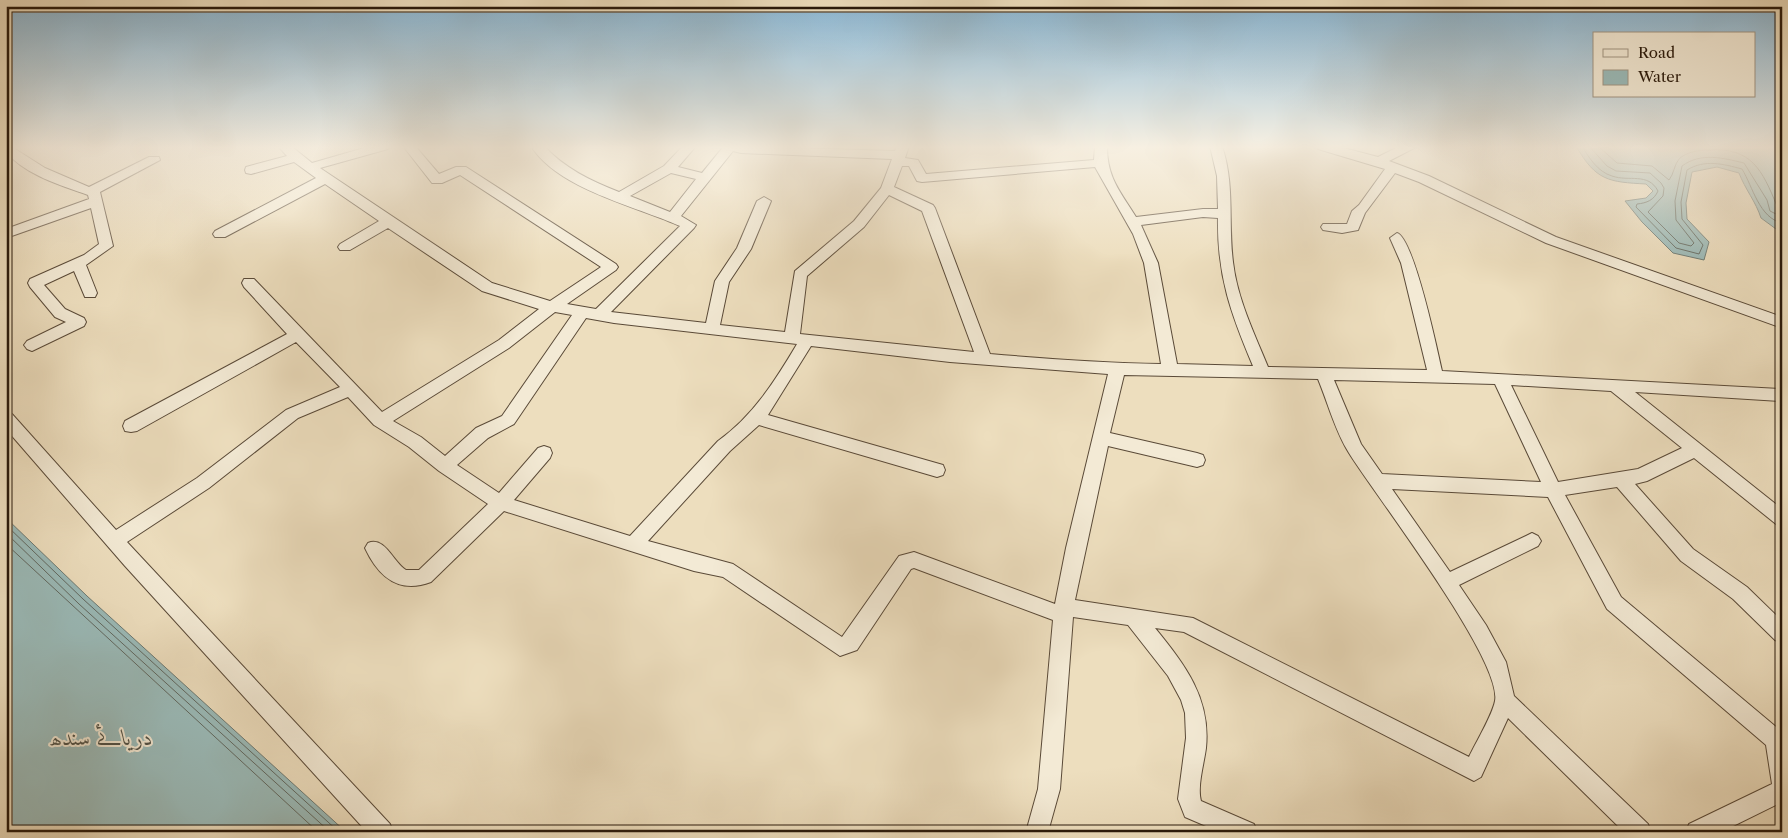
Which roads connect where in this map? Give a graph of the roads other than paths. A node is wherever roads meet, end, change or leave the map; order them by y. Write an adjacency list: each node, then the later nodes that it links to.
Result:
1 (69, 185): 15 (street)
2 (111, 185): 15 (street)
3 (312, 185): 24 (street)
4 (336, 185): 20 (street)
5 (484, 185): 30 (street)
6 (593, 185): 16 (street)
7 (640, 185): 16 (street)
8 (698, 185): 19 (street)
9 (888, 185): 14 (street)
10 (1112, 185): 21 (street)
11 (1224, 185): 18 (street)
12 (1380, 185): 22 (street)
13 (1437, 185): 33 (street)
14 (887, 189): 36 (street); 38 (street)
15 (93, 196): 23 (street); 27 (street)
16 (619, 197): 19 (street)
17 (764, 201): 34 (street)
18 (1226, 214): 21 (street); 41 (street)
19 (673, 217): 32 (street)
20 (389, 221): 26 (street); 30 (street)
21 (1132, 222): 40 (street)
22 (1328, 227)
23 (6, 234)
24 (220, 234)
25 (1397, 238): 43 (street)
26 (345, 248)
27 (78, 263): 29 (street); 37 (street)
28 (249, 283): 35 (street)
29 (90, 293)
30 (554, 305): 31 (street); 50 (street)
31 (582, 312): 32 (street); 56 (street)
32 (599, 315): 34 (street)
33 (1782, 322)
34 (712, 328): 36 (street)
35 (297, 335): 46 (street); 51 (street)
36 (799, 339): 38 (street); 49 (street)
37 (32, 344)
38 (984, 359): 39 (street)
39 (1118, 367): 40 (street); 52 (street)
40 (1170, 370): 41 (street)
41 (1263, 372): 42 (street)
42 (1324, 373): 43 (street); 59 (street)
43 (1436, 376): 44 (street)
44 (1500, 378): 45 (street); 60 (street)
45 (1615, 385): 47 (street); 53 (street)
46 (351, 389): 50 (street); 63 (street)
47 (1782, 395)
48 (6, 418): 63 (street)
49 (756, 418): 57 (street); 65 (street)
50 (380, 421): 56 (street)
51 (131, 426)
52 (1102, 438): 55 (street); 68 (street)
53 (1695, 450): 58 (street); 62 (street)
54 (544, 453): 61 (street)
55 (1197, 460)
56 (444, 466): 61 (street)
57 (937, 470)
58 (1621, 480): 60 (street); 70 (street)
59 (1376, 481): 60 (street); 67 (street)
60 (1552, 490): 72 (street)
61 (501, 503): 65 (street); 66 (street)
62 (1782, 519)
63 (114, 541): 74 (street)
64 (1532, 541): 67 (street)
65 (634, 544): 68 (street)
66 (374, 548)
67 (1447, 582): 71 (street)
68 (1064, 611): 69 (street); 75 (street)
69 (1134, 617): 71 (street); 76 (street)
70 (1782, 634)
71 (1505, 701): 77 (street)
72 (1782, 782)
73 (1782, 791): 78 (street)
74 (382, 832)
75 (1037, 832)
76 (1246, 832)
77 (1640, 832)
78 (1697, 832)

